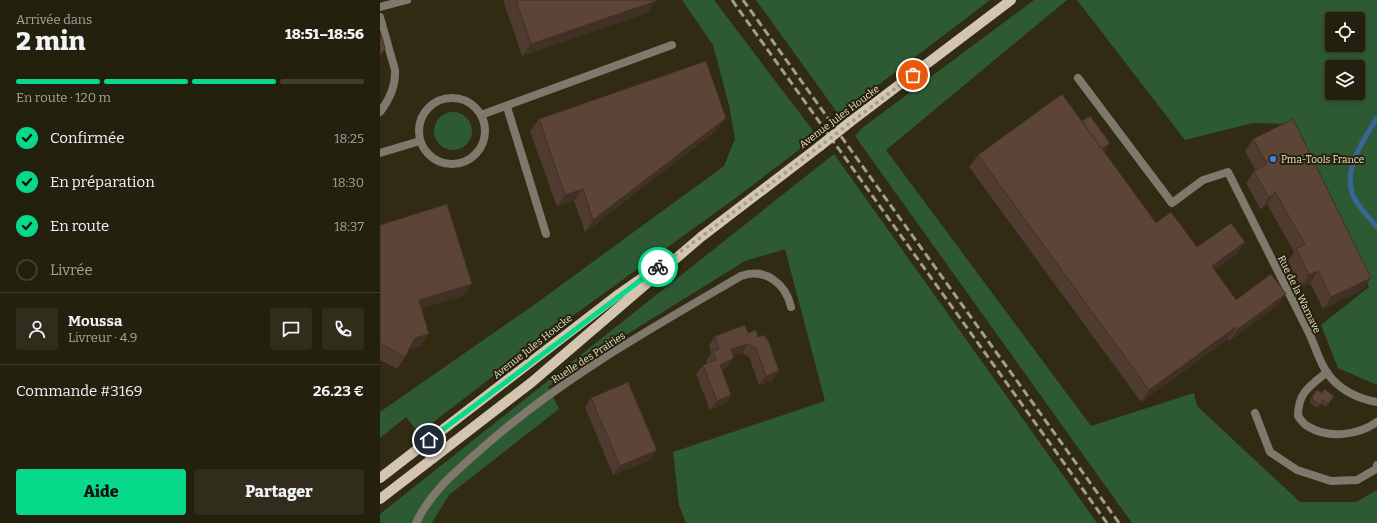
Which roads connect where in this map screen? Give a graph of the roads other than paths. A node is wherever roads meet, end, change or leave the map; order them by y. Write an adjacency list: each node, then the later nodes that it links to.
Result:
1 (407, 0): 3 (street)
2 (1011, 0): 13 (main road, Avenue Jules Houcke, bridge)
3 (380, 7)
4 (380, 17): 8 (street)
5 (672, 44): 7 (street)
6 (1078, 78): 15 (street, Rue de la Warnave)
7 (507, 106): 9 (street); 12 (street)
8 (380, 112)
9 (481, 115): 10 (street); 10 (street)
10 (420, 141): 11 (street)
11 (380, 153)
12 (546, 234)
13 (701, 237): 20 (main road, Avenue Jules Houcke); 21 (main road, Avenue Jules Houcke)
14 (791, 307): 22 (street, Ruelle des Prairies)
15 (1327, 372): 16 (street, Rue de la Warnave); 18 (street)
16 (1377, 402)
17 (1255, 412): 19 (street)
18 (1377, 422)
19 (1377, 465)
20 (380, 478)
21 (380, 499)
22 (416, 523)

